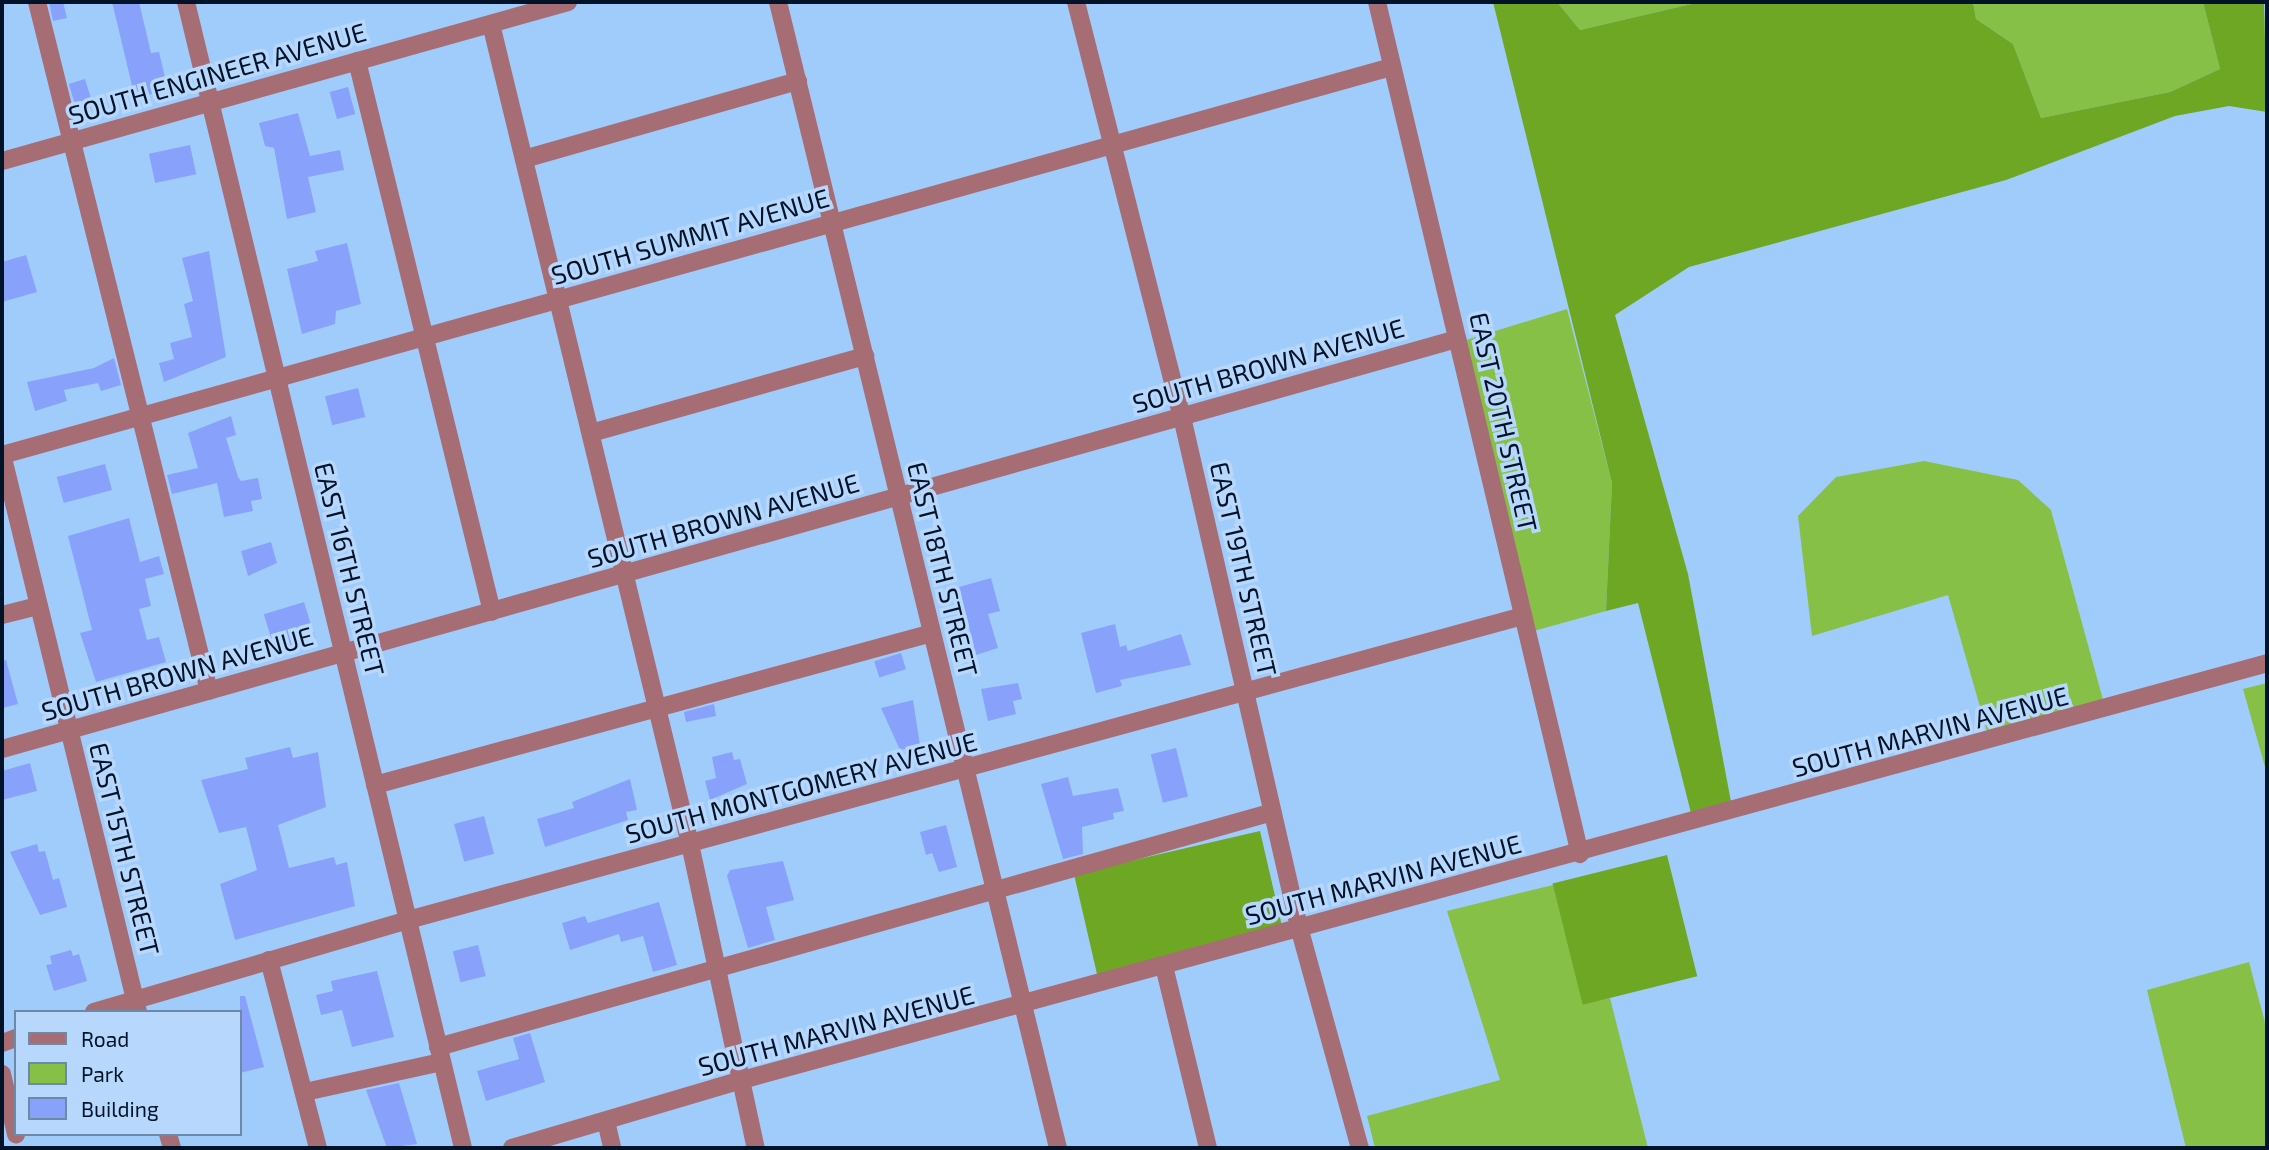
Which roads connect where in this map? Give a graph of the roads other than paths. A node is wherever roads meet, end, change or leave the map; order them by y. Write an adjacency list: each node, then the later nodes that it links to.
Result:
1 (37, 2): 12 (street)
2 (186, 2): 11 (street, EAST 16TH STREET)
3 (568, 2): 7 (street, SOUTH ENGINEER AVENUE)
4 (778, 2): 10 (street, EAST 18TH STREET)
5 (1076, 2): 13 (street, EAST 19TH STREET)
6 (1377, 2): 9 (street, EAST 20TH STREET)
7 (491, 24): 8 (street, SOUTH ENGINEER AVENUE); 14 (street)
8 (357, 61): 11 (street, SOUTH ENGINEER AVENUE); 18 (street)
9 (1392, 67): 13 (street, SOUTH SUMMIT AVENUE); 19 (street, EAST 20TH STREET)
10 (797, 80): 14 (street); 16 (street, EAST 18TH STREET)
11 (210, 102): 12 (street, SOUTH ENGINEER AVENUE); 21 (street, EAST 16TH STREET)
12 (75, 141): 15 (street, SOUTH ENGINEER AVENUE); 22 (street)
13 (1110, 146): 16 (street, SOUTH SUMMIT AVENUE); 23 (street, EAST 19TH STREET)
14 (524, 159): 17 (street)
15 (2, 161)
16 (832, 223): 17 (street, SOUTH SUMMIT AVENUE); 20 (street, EAST 18TH STREET)
17 (559, 300): 18 (street, SOUTH SUMMIT AVENUE); 24 (street)
18 (426, 337): 21 (street, SOUTH SUMMIT AVENUE); 29 (street)
19 (1457, 339): 23 (street, SOUTH BROWN AVENUE); 31 (street, EAST 20TH STREET)
20 (864, 356): 24 (street); 26 (street, EAST 18TH STREET)
21 (277, 379): 22 (street, SOUTH SUMMIT AVENUE); 33 (street, EAST 16TH STREET)
22 (138, 417): 25 (street, SOUTH SUMMIT AVENUE); 36 (street)
23 (1182, 417): 26 (street, SOUTH BROWN AVENUE); 35 (street, EAST 19TH STREET)
24 (591, 433): 27 (street)
25 (2, 455): 28 (street, EAST 15TH STREET)
26 (899, 498): 27 (street, SOUTH BROWN AVENUE); 32 (street, EAST 18TH STREET)
27 (625, 575): 29 (street, SOUTH BROWN AVENUE); 37 (street)
28 (39, 606): 30 (street); 38 (street, EAST 15TH STREET)
29 (492, 612): 33 (street, SOUTH BROWN AVENUE)
30 (2, 615)
31 (1523, 616): 35 (street, SOUTH MONTGOMERY AVENUE); 44 (street, EAST 20TH STREET)
32 (932, 633): 37 (street); 40 (street, EAST 18TH STREET)
33 (343, 653): 36 (street, SOUTH BROWN AVENUE); 41 (street, EAST 16TH STREET)
34 (2267, 663): 44 (street, SOUTH MARVIN AVENUE)
35 (1246, 690): 40 (street, SOUTH MONTGOMERY AVENUE); 42 (street, EAST 19TH STREET)
36 (209, 691): 38 (street, SOUTH BROWN AVENUE)
37 (657, 708): 41 (street); 43 (street)
38 (69, 730): 39 (street, SOUTH BROWN AVENUE); 51 (street, EAST 15TH STREET)
39 (2, 749)
40 (965, 771): 43 (street, SOUTH MONTGOMERY AVENUE); 45 (street, EAST 18TH STREET)
41 (375, 785): 46 (street, EAST 16TH STREET)
42 (1273, 812): 45 (street); 47 (street, EAST 19TH STREET)
43 (690, 844): 46 (street, SOUTH MONTGOMERY AVENUE); 50 (street)
44 (1580, 854): 47 (street, SOUTH MARVIN AVENUE)
45 (994, 888): 50 (street); 52 (street, EAST 18TH STREET)
46 (408, 920): 48 (street, SOUTH MONTGOMERY AVENUE); 54 (street, EAST 16TH STREET)
47 (1299, 927): 49 (street, SOUTH MARVIN AVENUE); 67 (street, EAST 19TH STREET)
48 (269, 960): 51 (street, SOUTH MONTGOMERY AVENUE); 57 (street)
49 (1164, 966): 52 (street, SOUTH MARVIN AVENUE); 66 (street)
50 (718, 968): 54 (street); 56 (street)
51 (137, 1005): 53 (street, SOUTH MONTGOMERY AVENUE)
52 (1023, 1007): 56 (street, SOUTH MARVIN AVENUE); 65 (street, EAST 18TH STREET)
53 (106, 1010)
54 (439, 1054): 57 (street); 61 (street, EAST 16TH STREET)
55 (2, 1074): 59 (street)
56 (742, 1080): 58 (street, SOUTH MARVIN AVENUE); 64 (street)
57 (305, 1092): 60 (street)
58 (606, 1121): 62 (street, SOUTH MARVIN AVENUE); 63 (street)
59 (14, 1125)
60 (318, 1148)
61 (463, 1148)
62 (512, 1148)
63 (612, 1148)
64 (756, 1148)
65 (1058, 1148)
66 (1208, 1148)
67 (1360, 1148)

